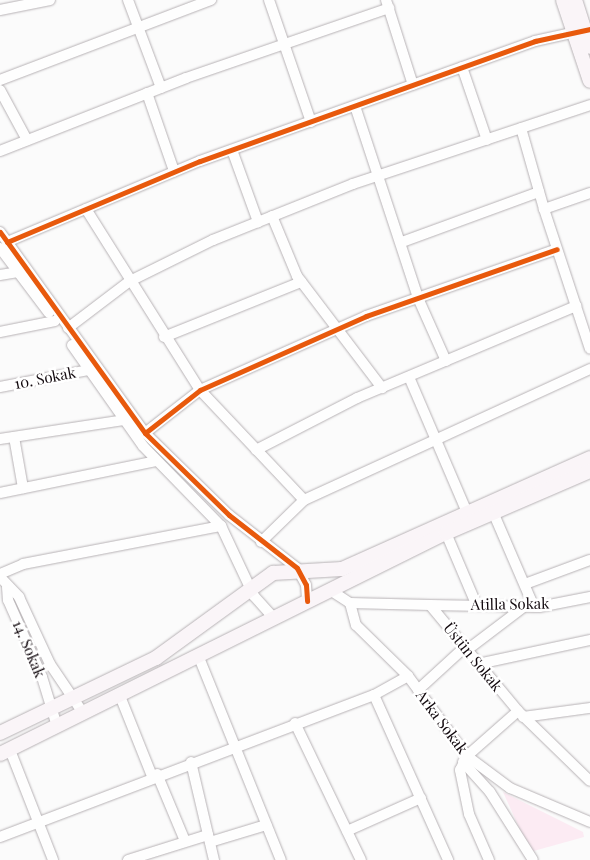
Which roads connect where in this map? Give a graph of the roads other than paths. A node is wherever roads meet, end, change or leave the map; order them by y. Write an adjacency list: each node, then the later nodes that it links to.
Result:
1 (50, 0): 8 (street)
2 (128, 0): 9 (street)
3 (211, 0): 9 (street)
4 (269, 0): 11 (street)
5 (563, 0): 10 (main road)
6 (575, 0): 10 (main road)
7 (387, 4): 11 (street); 16 (street)
8 (0, 10)
9 (137, 27): 14 (street); 17 (street)
10 (583, 31): 12 (main road); 13 (street); 15 (main road)
11 (284, 46): 17 (street); 22 (street)
12 (590, 47)
13 (462, 67): 16 (street); 25 (street)
14 (0, 80)
15 (590, 81)
16 (412, 85): 21 (street)
17 (161, 88): 19 (street)
18 (0, 90): 24 (street)
19 (147, 94): 24 (street); 28 (street)
20 (590, 105): 23 (street)
21 (355, 106): 22 (street); 29 (street)
22 (311, 122): 26 (street)
23 (521, 128): 25 (street); 30 (street)
24 (27, 140): 27 (street)
25 (487, 140): 29 (street)
26 (232, 150): 28 (street); 35 (street)
27 (0, 151)
28 (174, 171): 32 (street)
29 (376, 176): 34 (street); 37 (street)
30 (539, 192): 33 (street); 37 (street)
31 (590, 193): 33 (street)
32 (86, 209): 38 (street); 42 (street)
33 (544, 209): 39 (street)
34 (272, 216): 35 (street); 43 (street)
35 (258, 222): 42 (street)
36 (0, 232): 38 (street)
37 (402, 242): 44 (street)
38 (4, 245): 40 (street); 47 (street)
39 (557, 250): 44 (street); 45 (street)
40 (18, 272): 41 (street); 46 (street)
41 (0, 275)
42 (130, 281): 47 (street); 50 (street)
43 (301, 282): 48 (street); 50 (street)
44 (418, 298): 48 (street); 52 (street)
45 (576, 306): 51 (street); 52 (street)
46 (55, 321): 49 (street); 54 (street)
47 (68, 328): 60 (street)
48 (336, 329): 57 (street); 58 (street)
49 (0, 332)
50 (164, 337): 58 (street)
51 (590, 348)
52 (446, 361): 55 (street)
53 (590, 369): 62 (street)
54 (89, 370): 56 (street, 10. Sokak); 59 (street)
55 (409, 376): 57 (street); 62 (street)
56 (0, 387)
57 (382, 388): 64 (street)
58 (200, 390): 60 (street); 64 (street)
59 (124, 420): 61 (street); 66 (street)
60 (145, 434): 75 (street)
61 (14, 437): 63 (street); 68 (street)
62 (436, 438): 70 (street); 71 (street)
63 (0, 439)
64 (256, 450): 70 (street)
65 (590, 458): 71 (main road)
66 (156, 461): 68 (street); 73 (street)
67 (590, 471): 72 (main road)
68 (23, 488): 69 (street)
69 (0, 493)
70 (304, 500): 75 (street)
71 (467, 512): 77 (main road)
72 (493, 512): 74 (main road); 79 (street)
73 (221, 526): 78 (street); 80 (street)
74 (446, 533): 82 (main road); 87 (street)
75 (261, 542): 77 (street)
76 (590, 560): 79 (street)
77 (297, 568): 80 (main road); 84 (street)
78 (0, 576): 81 (street, 14. Sokak)
79 (524, 584): 88 (street)
80 (250, 586): 89 (street); 98 (main road)
81 (7, 587): 98 (street, 14. Sokak); 100 (street, 14. Sokak)
82 (330, 590): 84 (main road); 85 (street)
83 (590, 597): 88 (street, Atilla Sokak)
84 (307, 600): 89 (main road)
85 (350, 603): 86 (street); 94 (street, Arka Sokak)
86 (430, 605): 87 (street, Atilla Sokak); 91 (street, Üstün Sokak)
87 (477, 606): 88 (street, Atilla Sokak)
88 (530, 606): 91 (street)
89 (273, 617): 92 (main road)
90 (590, 640): 93 (street)
91 (466, 648): 93 (street, Üstün Sokak); 95 (street)
92 (198, 655): 97 (main road); 106 (street)
93 (478, 664): 102 (street, Üstün Sokak)
94 (408, 676): 95 (street, Arka Sokak); 96 (street)
95 (418, 690): 108 (street, Arka Sokak)
96 (374, 695): 103 (street); 112 (street)
97 (120, 696): 101 (main road); 110 (street)
98 (75, 699): 100 (main road); 101 (street, 14. Sokak)
99 (590, 708): 102 (street)
100 (50, 711): 104 (street, 14. Sokak); 105 (main road)
101 (83, 713): 104 (main road)
102 (521, 714): 108 (street); 111 (street, Üstün Sokak)
103 (295, 723): 106 (street); 116 (street)
104 (57, 726): 107 (main road)
105 (0, 733)
106 (234, 748): 109 (street); 115 (street)
107 (5, 752): 113 (street)
108 (465, 759): 114 (street, Arka Sokak); 126 (street); 127 (street)
109 (191, 762): 110 (street); 118 (street)
110 (155, 775): 113 (street); 119 (street)
111 (590, 781)
112 (421, 798): 116 (street); 125 (street)
113 (35, 821): 117 (street); 120 (street)
114 (590, 822)
115 (266, 825): 118 (street); 123 (street)
116 (347, 830): 124 (street)
117 (0, 837)
118 (209, 838): 119 (street); 122 (street)
119 (185, 840): 121 (street)
120 (53, 860)
121 (128, 860)
122 (214, 860)
123 (280, 860)
124 (361, 860)
125 (448, 860)
126 (489, 860)
127 (532, 860)

